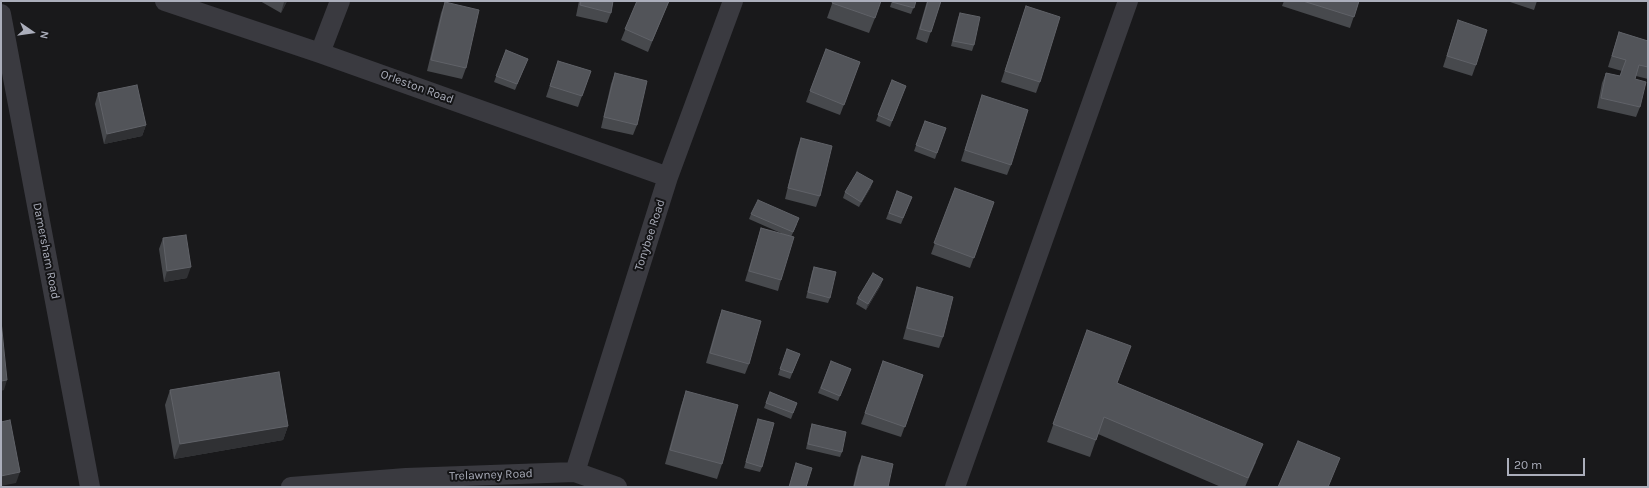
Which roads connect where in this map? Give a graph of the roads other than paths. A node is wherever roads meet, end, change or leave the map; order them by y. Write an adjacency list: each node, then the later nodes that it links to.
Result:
1 (165, 1): 6 (street, Orleston Road)
2 (340, 1): 6 (street)
3 (733, 1): 7 (street, Tonybee Road)
4 (1128, 1): 12 (street)
5 (1, 14): 9 (street, Damersham Road)
6 (320, 53): 7 (street, Orleston Road)
7 (668, 178): 8 (street, Tonybee Road)
8 (575, 472): 10 (street, Trelawney Road); 11 (street, Trelawney Road)
9 (90, 487)
10 (291, 487)
11 (617, 487)
12 (955, 487)

